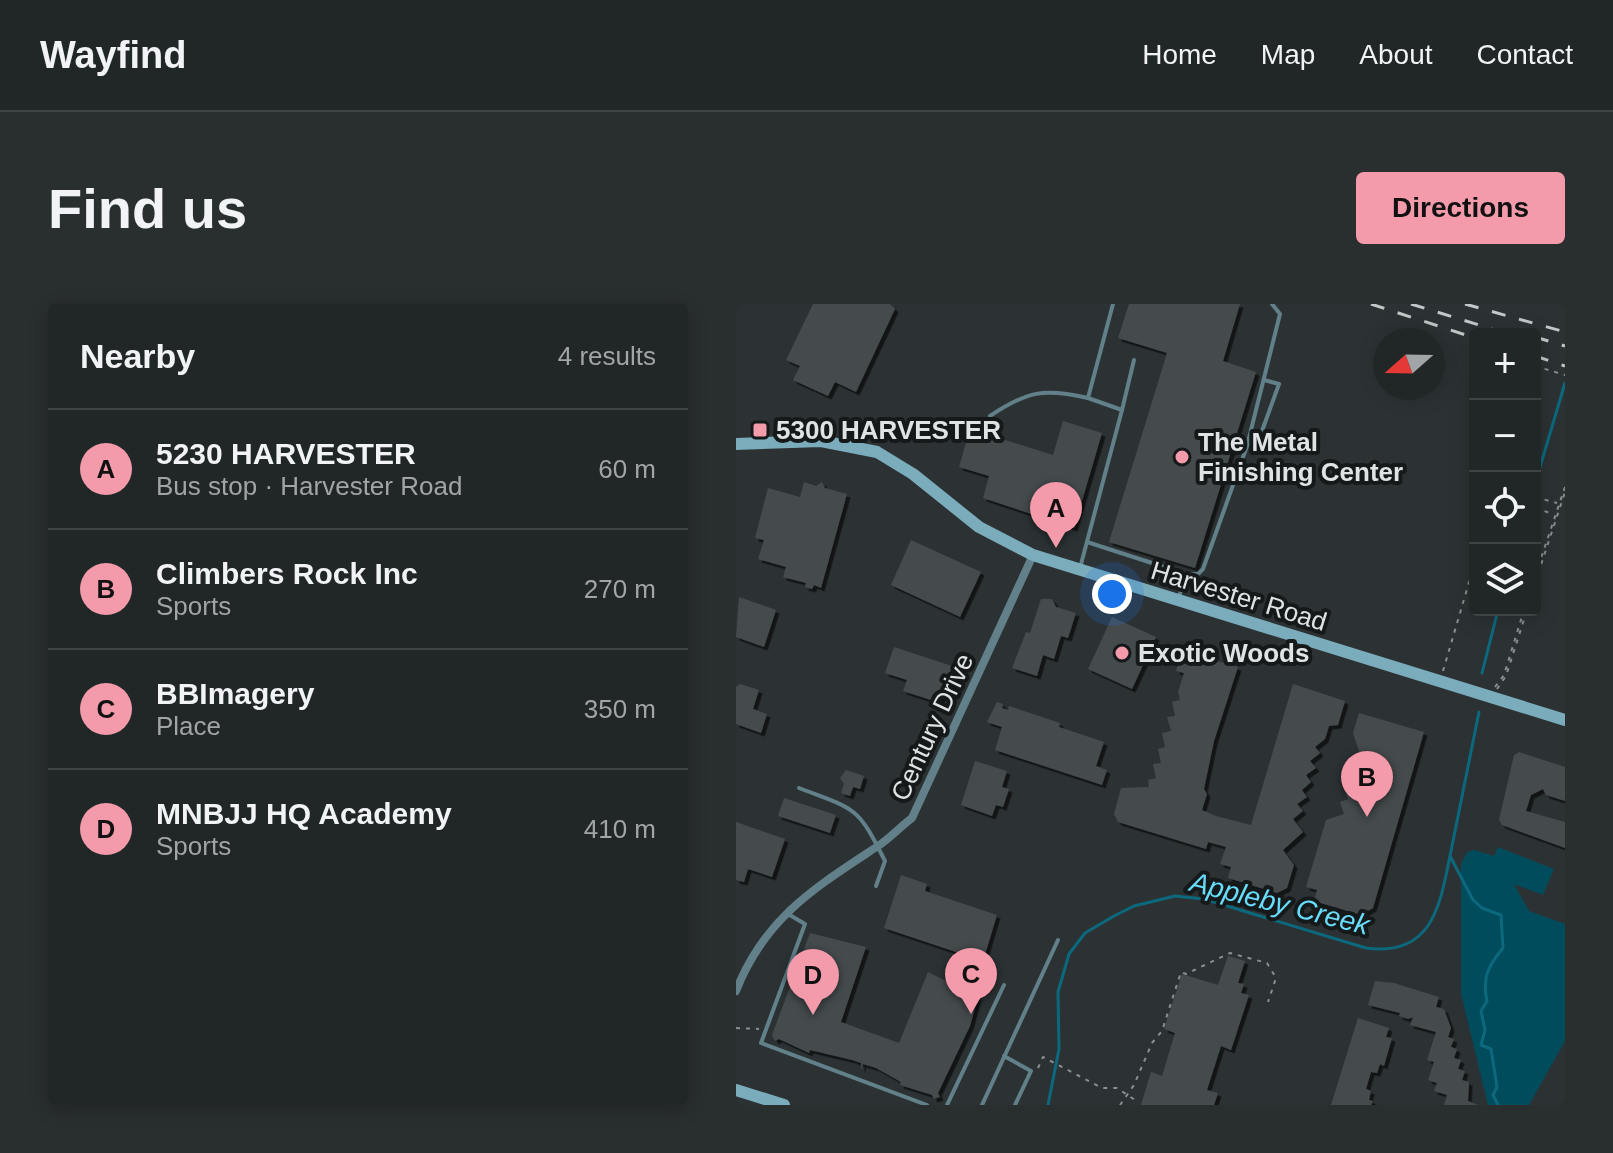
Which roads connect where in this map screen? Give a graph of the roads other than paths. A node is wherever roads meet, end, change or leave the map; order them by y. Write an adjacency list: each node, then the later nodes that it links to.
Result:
1 (1113, 304): 5 (lane)
2 (1272, 304): 4 (lane)
3 (1134, 360): 6 (lane)
4 (1264, 380): 9 (lane); 9 (lane)
5 (1088, 398): 6 (lane); 7 (lane)
6 (1122, 410): 10 (lane)
7 (990, 416)
8 (736, 444): 11 (main road, Harvester Road)
9 (1247, 446): 13 (lane)
10 (1087, 542): 12 (lane); 13 (lane)
11 (1033, 555): 12 (main road, Harvester Road); 17 (street, Century Drive)
12 (1079, 570): 14 (main road, Harvester Road)
13 (1186, 574): 14 (lane)
14 (1178, 599): 15 (main road, Harvester Road)
15 (1565, 720)
16 (799, 788): 17 (lane)
17 (878, 846): 18 (lane); 19 (street, Century Drive)
18 (876, 886)
19 (786, 913): 22 (street, Century Drive); 26 (lane)
20 (1058, 940): 23 (lane)
21 (1004, 985): 27 (lane)
22 (736, 991)
23 (1004, 1056): 28 (lane); 29 (lane)
24 (736, 1090): 25 (main road)
25 (784, 1105)
26 (927, 1105)
27 (947, 1105)
28 (982, 1105)
29 (1015, 1105)

